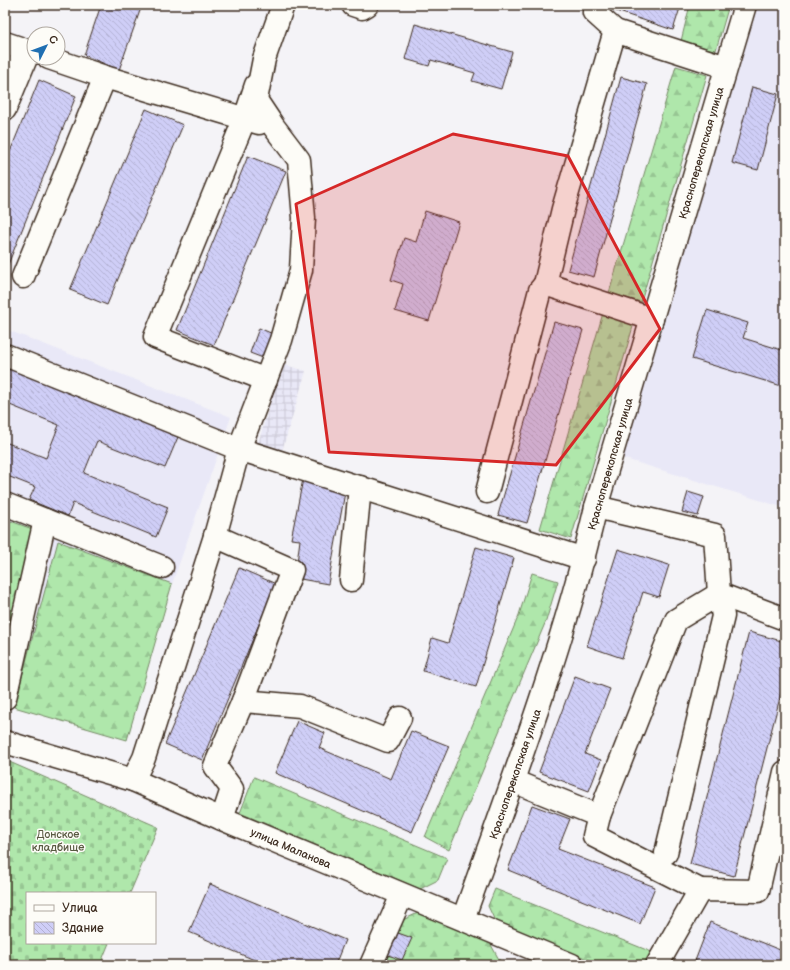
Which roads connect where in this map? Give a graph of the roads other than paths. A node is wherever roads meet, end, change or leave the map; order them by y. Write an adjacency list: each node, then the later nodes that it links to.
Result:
1 (283, 5): 9 (street)
2 (353, 5): 3 (street)
3 (367, 5)
4 (596, 5): 6 (street)
5 (745, 5): 13 (street, Красноперекопская улица)
6 (615, 31): 13 (street); 20 (street)
7 (5, 43): 8 (street)
8 (26, 50)
9 (264, 59): 17 (street); 18 (street)
10 (26, 62): 14 (street)
11 (66, 64): 15 (street)
12 (31, 66): 16 (street)
13 (726, 67): 21 (street, Красноперекопская улица)
14 (5, 76)
15 (105, 77): 17 (street); 19 (street)
16 (5, 109)
17 (245, 118): 18 (street); 23 (street)
18 (274, 127): 23 (street)
19 (23, 277)
20 (545, 284): 21 (street); 26 (street)
21 (652, 319): 28 (street, Красноперекопская улица)
22 (5, 355): 24 (street)
23 (266, 380): 24 (street)
24 (240, 449): 25 (street); 30 (street)
25 (360, 487): 31 (street); 33 (street)
26 (487, 492)
27 (5, 504): 29 (street)
28 (596, 507): 31 (street, Красноперекопская улица); 34 (street)
29 (45, 520): 32 (street); 36 (street)
30 (215, 536): 37 (street); 41 (street)
31 (584, 559): 42 (street, Красноперекопская улица)
32 (162, 567)
33 (351, 580)
34 (719, 594): 35 (street); 43 (street); 46 (street)
35 (785, 619)
36 (5, 698)
37 (243, 701): 38 (street); 44 (street)
38 (400, 718)
39 (5, 742): 41 (street, улица Маланова)
40 (785, 772): 45 (street)
41 (133, 780): 44 (street, улица Маланова)
42 (513, 781): 43 (street); 49 (street, Красноперекопская улица)
43 (599, 816): 47 (street)
44 (222, 819): 48 (street, улица Маланова)
45 (778, 835): 47 (street)
46 (666, 853)
47 (700, 890): 53 (street)
48 (402, 895): 49 (street, улица Маланова); 51 (street)
49 (463, 919): 50 (street, улица Маланова)
50 (529, 957): 52 (street, улица Маланова)
51 (371, 965)
52 (572, 965)
53 (657, 965)

